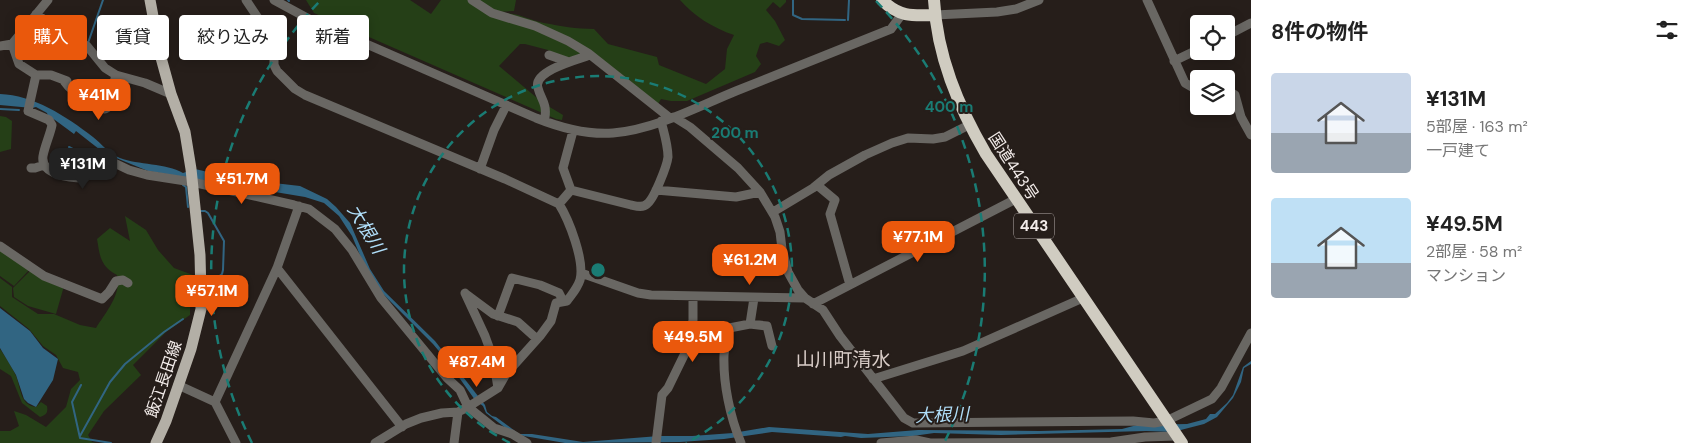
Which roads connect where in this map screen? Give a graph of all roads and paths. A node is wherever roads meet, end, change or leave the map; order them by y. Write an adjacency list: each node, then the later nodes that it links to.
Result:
1 (48, 0): 10 (street)
2 (150, 0): 25 (main road, 飯江長田線)
3 (246, 0): 36 (street)
4 (274, 0): 27 (street)
5 (472, 0): 18 (street)
6 (882, 0): 11 (highway)
7 (934, 0): 12 (highway, 443)
8 (1039, 0): 12 (street)
9 (1147, 0): 19 (street)
10 (36, 14): 15 (street); 23 (street)
11 (902, 14): 12 (highway); 29 (street)
12 (935, 15): 31 (highway, 国道443号 / 443)
13 (1251, 22): 14 (street)
14 (1235, 31)
15 (12, 44): 16 (street); 22 (street)
16 (0, 46)
17 (1190, 53): 19 (street)
18 (590, 55): 20 (street); 29 (street)
19 (1174, 61): 24 (street)
20 (569, 62): 21 (street); 21 (street)
21 (551, 70): 28 (street)
22 (36, 75): 23 (street); 34 (street)
23 (116, 75): 25 (street)
24 (1190, 86)
25 (171, 94): 37 (main road, 飯江長田線)
26 (1235, 94): 33 (street)
27 (506, 106): 32 (street); 36 (street)
28 (545, 117)
29 (672, 117): 30 (street); 41 (street)
30 (661, 122): 32 (street); 40 (street)
31 (969, 126): 38 (street); 54 (highway, 国道443号 / 443)
32 (574, 131): 39 (street)
33 (1251, 136)
34 (44, 164): 35 (street); 37 (street)
35 (30, 168)
36 (480, 169): 43 (street)
37 (191, 177): 44 (street); 65 (main road, 飯江長田線)
38 (817, 185): 45 (street); 50 (street)
39 (571, 190): 40 (street); 43 (street)
40 (656, 190): 41 (street)
41 (760, 192): 45 (street)
42 (1012, 201): 50 (street)
43 (559, 204): 48 (street)
44 (299, 206): 47 (street); 68 (street)
45 (773, 212): 53 (street)
46 (0, 246): 49 (street)
47 (277, 268): 67 (street); 72 (street)
48 (580, 274): 51 (street); 55 (street)
49 (128, 283)
50 (850, 285): 56 (street)
51 (693, 297): 52 (street); 60 (street)
52 (754, 298): 53 (street); 58 (street)
53 (805, 298): 56 (street)
54 (1083, 298): 64 (street); 70 (highway, 国道443号 / 443)
55 (563, 301): 57 (street); 62 (street)
56 (813, 304): 64 (street)
57 (498, 316): 62 (street); 66 (street)
58 (750, 324): 59 (street); 63 (street)
59 (728, 328): 60 (street); 81 (street)
60 (691, 329): 80 (street)
61 (1251, 333): 70 (street)
62 (537, 339): 66 (street)
63 (772, 346)
64 (873, 379): 71 (street)
65 (178, 385): 67 (street); 75 (main road, 飯江長田線)
66 (498, 388): 68 (street)
67 (214, 402): 76 (street)
68 (468, 407): 69 (street); 79 (street)
69 (458, 412): 72 (street); 78 (street)
70 (1166, 421): 71 (street); 73 (highway, 国道443号 / 443)
71 (913, 423): 74 (street)
72 (402, 427): 77 (street)
73 (1179, 439): 74 (street)
74 (916, 441): 82 (street)
75 (156, 443)
76 (236, 443)
77 (376, 443)
78 (454, 443)
79 (528, 443)
80 (656, 443)
81 (741, 443)
82 (881, 443)

